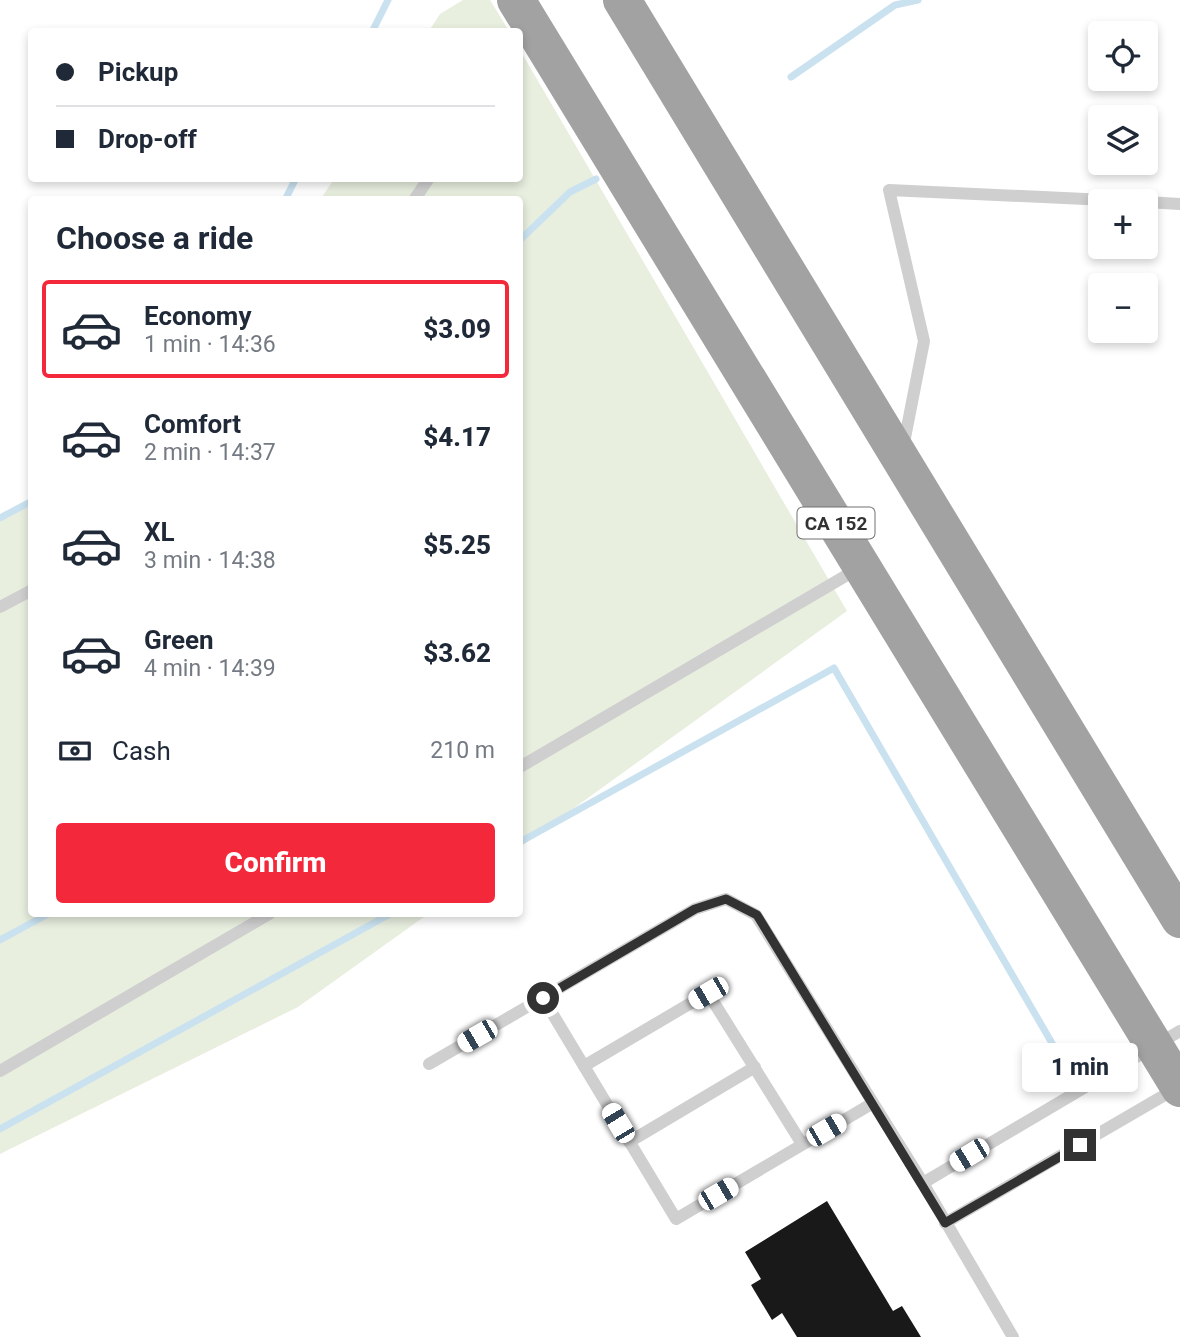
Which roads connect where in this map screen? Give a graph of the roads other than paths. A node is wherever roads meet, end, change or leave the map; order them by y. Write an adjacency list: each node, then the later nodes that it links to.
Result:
1 (622, 0): 6 (highway)
2 (524, 21): 7 (highway, CA 152)
3 (1088, 199): 6 (lane)
4 (1158, 203): 5 (lane)
5 (1180, 204)
6 (901, 459): 12 (highway)
7 (862, 566): 10 (lane); 14 (highway, CA 152)
8 (28, 592): 9 (lane)
9 (0, 607)
10 (523, 764)
11 (264, 917): 18 (lane)
12 (1180, 919)
13 (543, 998): 15 (lane); 16 (lane); 20 (lane)
14 (1167, 1039): 19 (highway, CA 152); 23 (lane)
15 (429, 1065)
16 (584, 1066): 17 (lane); 21 (lane)
17 (755, 1067): 21 (lane); 22 (lane)
18 (0, 1071)
19 (1180, 1087): 24 (lane)
20 (873, 1103): 22 (lane); 23 (lane)
21 (629, 1142): 22 (lane)
22 (802, 1144)
23 (923, 1183): 24 (lane)
24 (945, 1223): 25 (lane)
25 (1013, 1337)

